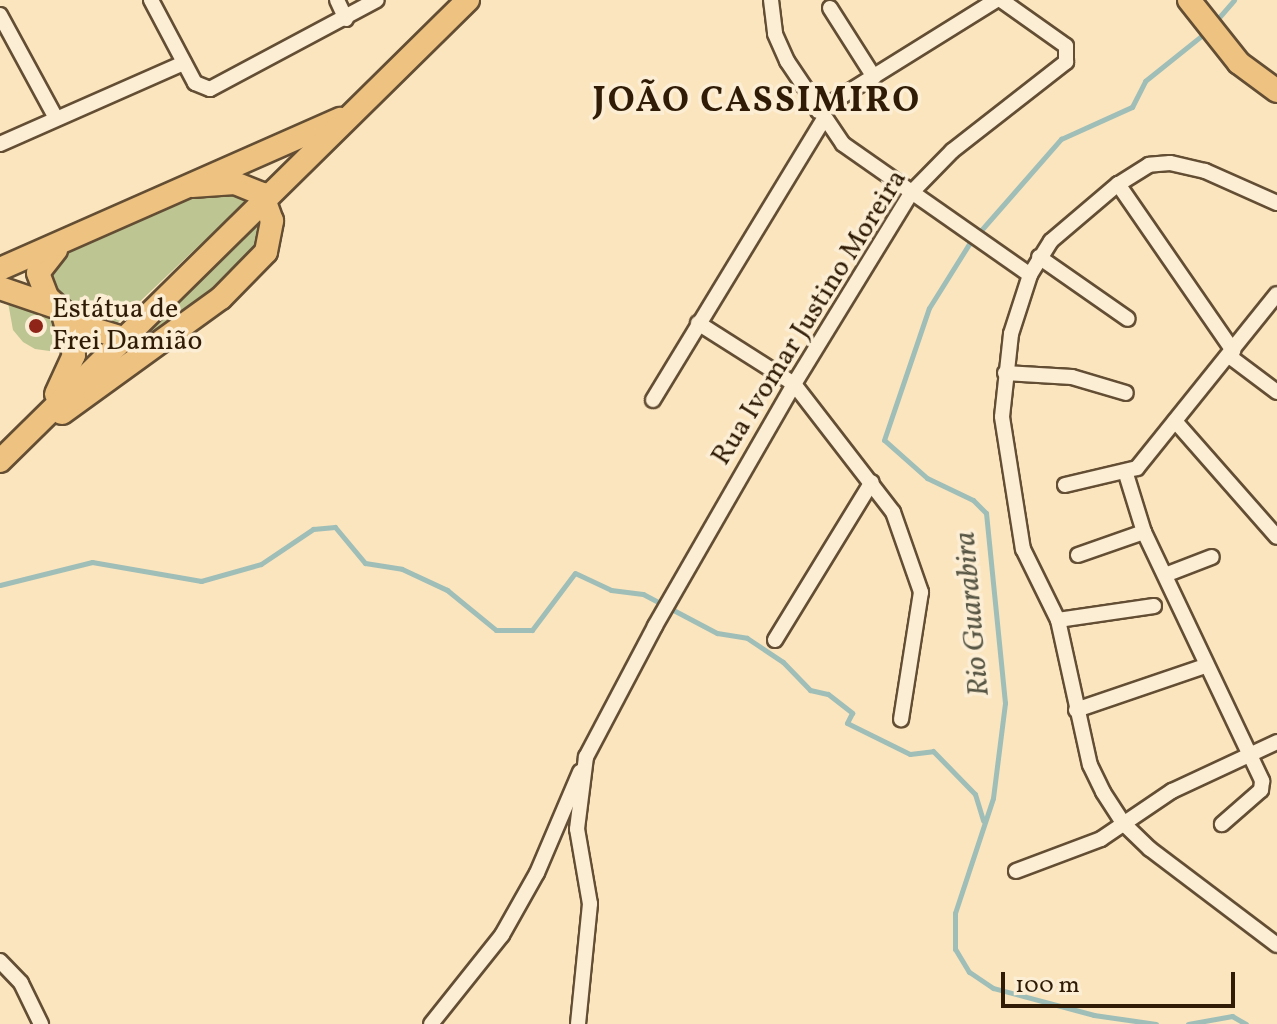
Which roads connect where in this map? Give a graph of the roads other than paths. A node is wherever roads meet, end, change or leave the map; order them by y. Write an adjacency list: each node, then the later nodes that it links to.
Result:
1 (151, 0): 11 (street)
2 (337, 0): 10 (street)
3 (377, 0): 10 (street)
4 (468, 0): 14 (main road)
5 (771, 0): 15 (street)
6 (999, 0): 12 (street); 20 (street, Rua Ivomar Justino Moreira)
7 (1191, 3): 13 (main road)
8 (830, 8): 12 (street)
9 (0, 15): 16 (street)
10 (346, 19): 11 (street)
11 (184, 63): 16 (street)
12 (874, 77): 15 (street)
13 (1273, 85)
14 (352, 113): 19 (main road); 21 (main road)
15 (821, 115): 20 (street); 31 (street)
16 (56, 118): 17 (street)
17 (0, 144)
18 (1118, 184): 22 (street); 24 (street); 33 (street)
19 (192, 186): 21 (main road); 23 (main road)
20 (911, 193): 26 (street); 35 (street, Rua Ivomar Justino Moreira)
21 (266, 200): 32 (main road); 40 (main road)
22 (1277, 203)
23 (71, 240): 25 (main road); 29 (main road)
24 (1039, 257): 26 (street); 30 (street)
25 (0, 269)
26 (1030, 275): 34 (street)
27 (0, 288): 29 (main road)
28 (1277, 294): 33 (street)
29 (61, 313): 32 (main road); 40 (main road)
30 (1128, 319)
31 (698, 323): 35 (street); 38 (street)
32 (123, 338): 40 (main road)
33 (1231, 354): 36 (street); 39 (street)
34 (1005, 373): 37 (street); 51 (street)
35 (794, 384): 43 (street); 58 (street, Rua Ivomar Justino Moreira)
36 (1277, 392)
37 (1126, 393)
38 (653, 400)
39 (1175, 421): 42 (street); 46 (street)
40 (27, 434): 41 (main road)
41 (0, 461)
42 (1126, 474): 44 (street); 45 (street)
43 (872, 482): 52 (street); 55 (street)
44 (1065, 485)
45 (1144, 532): 47 (street); 49 (street)
46 (1277, 537)
47 (1078, 555)
48 (1212, 557): 49 (street)
49 (1165, 575): 53 (street)
50 (1154, 606): 51 (street)
51 (1058, 620): 54 (street)
52 (775, 640)
53 (1205, 666): 54 (street); 57 (street)
54 (1076, 710): 59 (street)
55 (901, 719)
56 (1277, 742): 57 (street)
57 (1246, 756): 59 (street); 60 (street)
58 (586, 757): 65 (street, Rua Ivomar Justino Moreira); 66 (street)
59 (1124, 824): 61 (street); 62 (street)
60 (1222, 824)
61 (1016, 871)
62 (1277, 945)
63 (0, 961): 64 (street)
64 (41, 1024)
65 (431, 1024)
66 (578, 1024)

